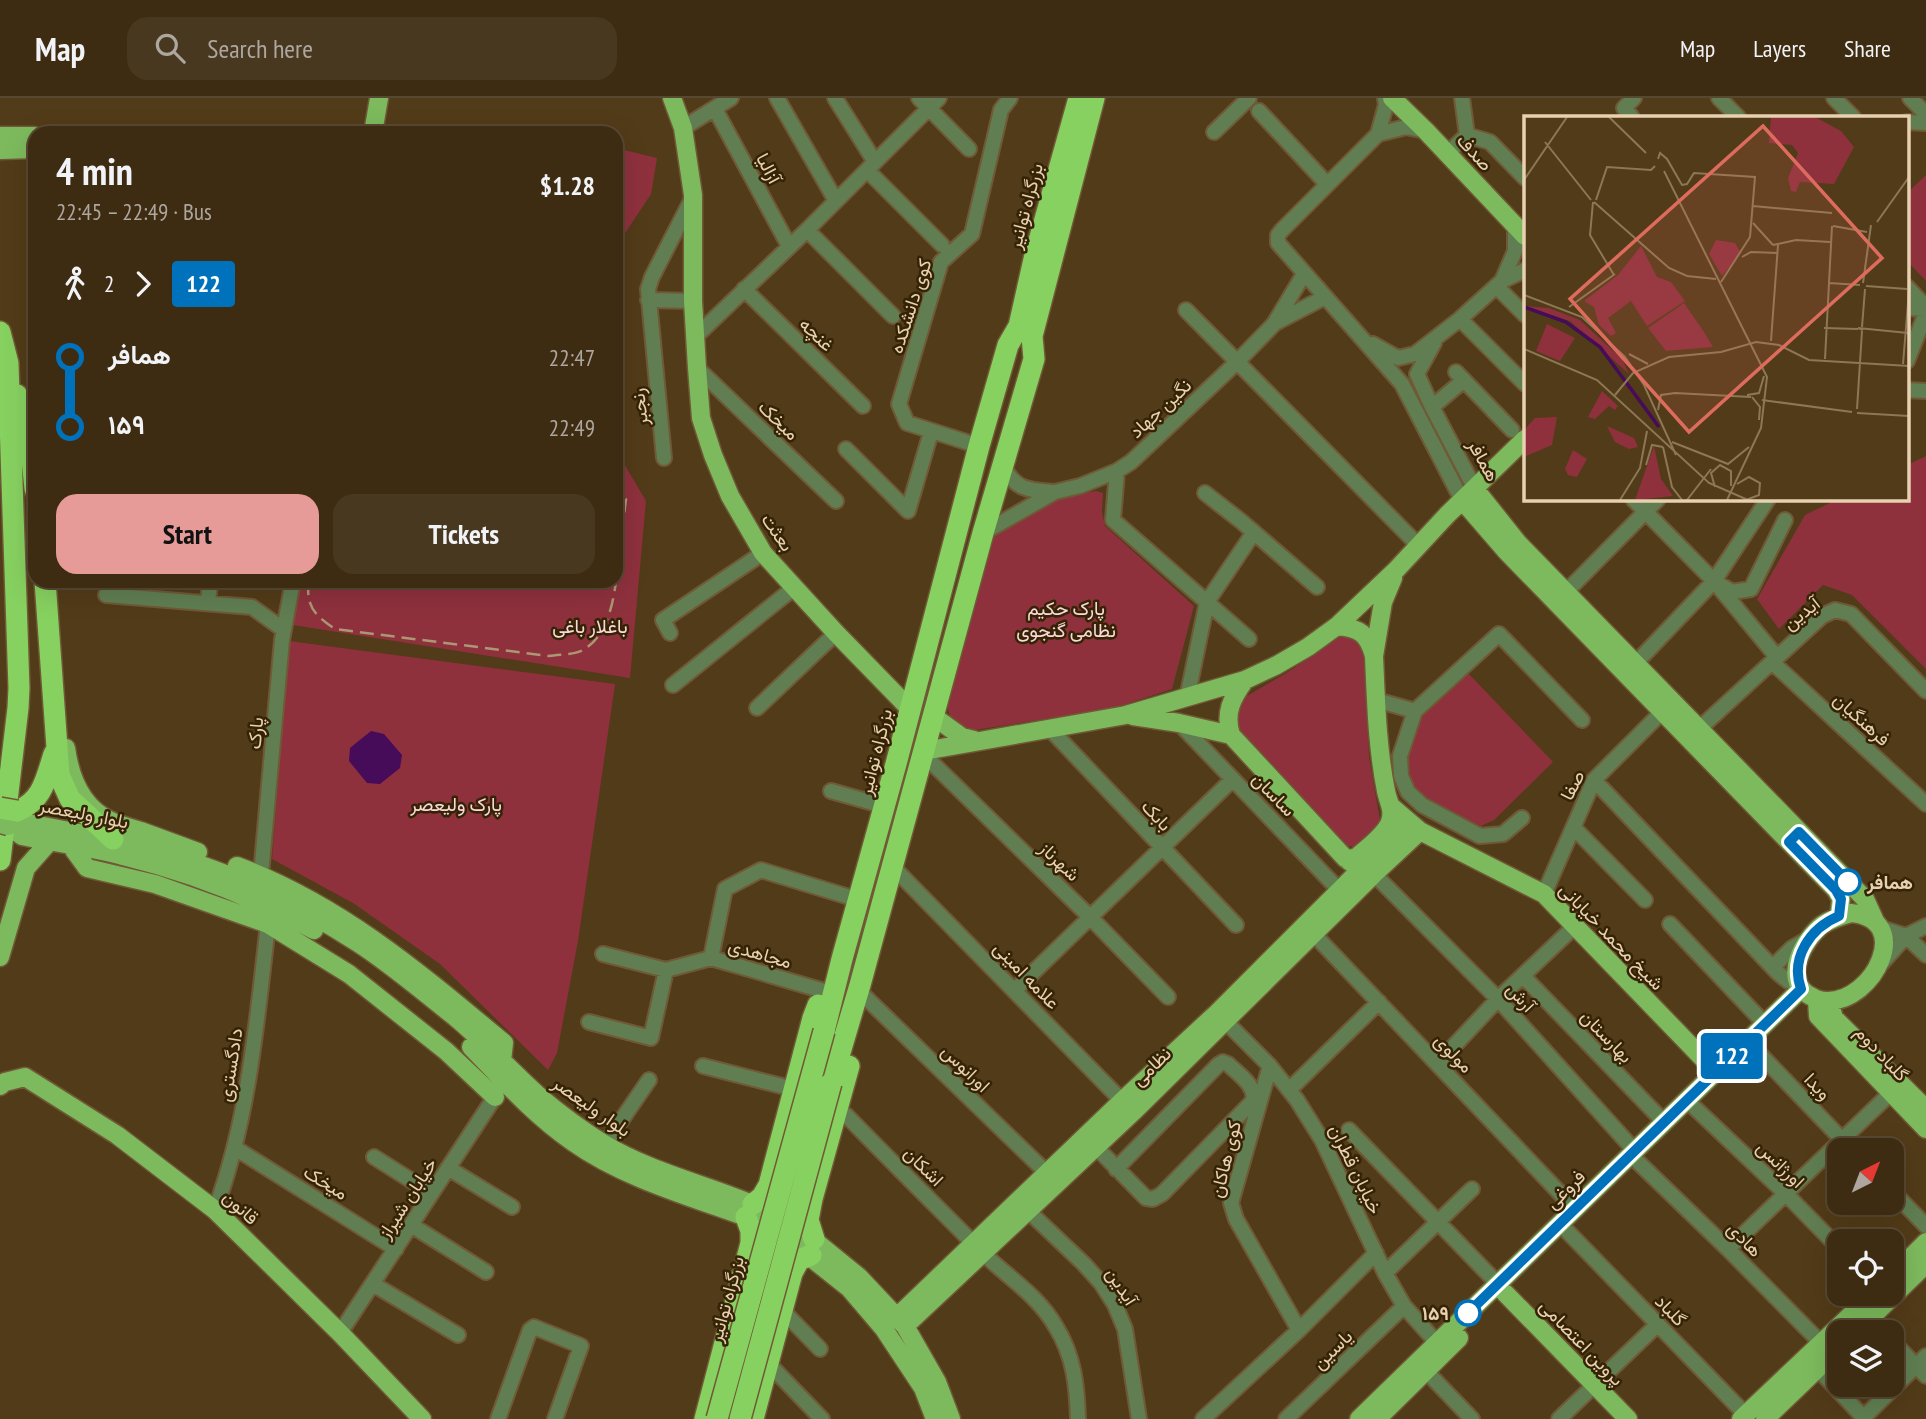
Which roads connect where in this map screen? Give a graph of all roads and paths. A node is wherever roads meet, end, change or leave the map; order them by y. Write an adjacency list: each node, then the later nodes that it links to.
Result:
1 (379, 98): 26 (main road)
2 (672, 98): 27 (main road, بعثت)
3 (731, 98): 20 (street)
4 (777, 98): 42 (street)
5 (835, 98): 38 (street)
6 (1010, 98): 74 (street, کوی دانشکده)
7 (1068, 98): 65 (highway)
8 (1079, 98): 65 (highway, بزرگراه توانیر)
9 (1094, 98): 67 (highway, بزرگراه توانیر)
10 (1108, 98): 67 (highway)
11 (1249, 98): 29 (street)
12 (1385, 98): 30 (street)
13 (1392, 98): 28 (main road, صدف)
14 (1462, 98): 31 (street)
15 (1634, 98): 23 (street)
16 (1719, 98): 24 (street)
17 (1834, 98): 25 (street)
18 (1910, 98): 22 (street)
19 (929, 101): 35 (street); 38 (street)
20 (715, 108): 27 (street); 46 (street, آزالیا)
21 (1259, 111): 40 (street)
22 (1926, 114)
23 (1630, 116)
24 (1737, 116)
25 (1852, 116)
26 (374, 126)
27 (683, 128): 41 (main road, بعثت)
28 (1426, 131): 30 (street); 37 (main road, صدف)
29 (1214, 132)
30 (1378, 134): 40 (street)
31 (1467, 135): 37 (street); 39 (street)
32 (0, 136): 33 (main road)
33 (28, 136)
34 (28, 149): 36 (main road)
35 (969, 149)
36 (0, 150)
37 (1447, 154): 44 (main road, صدف)
38 (871, 166): 42 (street); 45 (street)
39 (1524, 177)
40 (1327, 184): 48 (street)
41 (693, 195): 53 (street, رنجبر); 54 (main road, بعثت)
42 (836, 201): 43 (street)
43 (807, 230): 46 (street); 58 (street)
44 (1520, 231): 49 (street)
45 (942, 245)
46 (789, 246): 50 (street)
47 (1524, 271): 49 (street)
48 (1304, 274): 52 (street); 60 (street)
49 (1499, 284): 57 (street); 59 (street)
50 (744, 289): 62 (street); 72 (street, غنچه)
51 (1909, 290): 56 (street)
52 (1325, 297): 60 (street); 64 (street)
53 (648, 300): 54 (street); 79 (street, رنجبر)
54 (693, 301): 62 (main road, بعثت)
55 (1186, 310): 69 (street)
56 (1926, 310): 66 (street)
57 (1524, 314)
58 (893, 316)
59 (1460, 319): 63 (street); 71 (street)
60 (1274, 324): 69 (street, نگین جهاد)
61 (0, 332): 68 (highway)
62 (695, 337): 70 (main road, بعثت)
63 (1436, 338): 64 (street); 73 (street, همافر)
64 (1365, 340): 84 (street, همافر)
65 (1007, 345): 77 (highway, بزرگراه توانیر)
66 (1909, 356)
67 (1034, 359): 80 (highway, بزرگراه توانیر)
68 (8, 363): 75 (highway); 150 (highway)
69 (1236, 363): 81 (street, نگین جهاد); 93 (street)
70 (697, 368): 88 (street, میخک); 94 (main road, بعثت)
71 (1524, 383)
72 (863, 406)
73 (1432, 407): 76 (street); 84 (street, همافر)
74 (931, 432): 77 (street, کوی دانشکده); 78 (street)
75 (28, 433)
76 (1518, 435): 84 (main road)
77 (979, 446): 120 (highway, بزرگراه توانیر)
78 (846, 449)
79 (664, 458)
80 (1002, 465): 82 (street); 91 (highway, بزرگراه توانیر)
81 (1117, 471): 82 (street, نگین جهاد); 104 (street)
82 (1055, 492): 91 (street)
83 (1205, 493): 92 (street)
84 (1468, 494): 93 (main road); 103 (main road, همافر)
85 (1634, 500): 89 (street, فرهنگیان)
86 (1657, 500): 89 (street)
87 (1767, 500): 96 (street)
88 (836, 501)
89 (1646, 511): 96 (street, فرهنگیان); 103 (street)
90 (1785, 520): 96 (street)
91 (982, 533): 124 (highway, بزرگراه توانیر)
92 (1254, 533): 98 (street); 104 (street)
93 (1418, 545): 95 (main road)
94 (763, 553): 97 (main road, بعثت); 108 (street)
95 (1396, 570): 106 (main road); 111 (main road)
96 (1714, 581): 112 (street, فرهنگیان); 113 (street)
97 (794, 587): 109 (main road, بعثت); 115 (street)
98 (1317, 587)
99 (45, 588): 126 (highway)
100 (209, 588): 105 (street)
101 (292, 588): 107 (street, پارک)
102 (106, 595): 105 (street)
103 (1561, 597): 113 (main road, همافر); 122 (main road, همافر)
104 (1207, 602): 110 (street); 117 (street)
105 (208, 603): 107 (street)
106 (1338, 626): 111 (main road); 114 (main road)
107 (284, 630): 154 (street, پارک)
108 (670, 633)
109 (836, 633): 119 (street); 120 (main road, بعثت)
110 (1250, 639)
111 (1374, 656): 118 (main road)
112 (1774, 660): 116 (street, آیدین); 128 (street, آیدین); 137 (street, فرهنگیان)
113 (1636, 664): 128 (main road, همافر)
114 (1244, 680): 117 (main road); 130 (main road)
115 (673, 685)
116 (1926, 691)
117 (1187, 698): 123 (main road)
118 (1376, 700): 121 (street); 139 (main road)
119 (757, 708)
120 (909, 708): 138 (highway, بزرگراه توانیر)
121 (1415, 711): 125 (street); 141 (street)
122 (1662, 712): 135 (street, صفا); 144 (main road, همافر)
123 (1126, 715): 127 (main road); 129 (main road)
124 (933, 716): 131 (main road); 133 (highway, بزرگراه توانیر)
125 (1582, 720)
126 (55, 723): 132 (highway); 154 (main road)
127 (1179, 723): 130 (main road); 134 (street, ساسان)
128 (1699, 729): 144 (main road, همافر)
129 (1051, 730): 131 (main road); 148 (street, بابک)
130 (1231, 736): 149 (main road)
131 (977, 741): 133 (main road)
132 (56, 748): 140 (highway); 145 (highway)
133 (923, 753): 151 (highway, بزرگراه توانیر); 160 (street, شهرناز)
134 (1233, 779): 148 (street); 155 (street, ساسان)
135 (1594, 780): 143 (street, صفا); 175 (street)
136 (831, 791): 138 (street)
137 (1926, 804)
138 (884, 806): 157 (highway, بزرگراه توانیر)
139 (1392, 807): 142 (main road, شیخ محمد خیابانی); 149 (main road)
140 (6, 817): 145 (main road, بلوار ولیعصر); 146 (main road, بلوار ولیعصر); 152 (main road)
141 (1522, 818)
142 (1414, 827): 153 (main road, نظامی); 156 (main road, شیخ محمد خیابانی)
143 (1574, 828): 156 (street, صفا); 158 (street)
144 (1794, 837): 159 (main road, همافر); 164 (main road, همافر)
145 (113, 839): 154 (main road, بلوار ولیعصر)
146 (49, 842): 147 (main road, بلوار ولیعصر); 152 (main road)
147 (71, 846): 161 (main road); 197 (main road, بلوار ولیعصر)
148 (1161, 848): 160 (street); 163 (street, بابک)
149 (1345, 858): 153 (main road)
150 (0, 860)
151 (892, 866): 179 (street, علامه امینی); 181 (highway, بزرگراه توانیر)
152 (26, 868): 172 (main road)
153 (1368, 871): 155 (main road, نظامی); 167 (main road, نظامی); 184 (street, آرش)
154 (260, 882): 209 (main road, بلوار ولیعصر)
155 (1340, 891): 167 (main road, نظامی)
156 (1544, 894): 165 (main road, شیخ محمد خیابانی)
157 (859, 900): 173 (street); 174 (highway, بزرگراه توانیر)
158 (1645, 900)
159 (1839, 916): 164 (main road); 169 (main road)
160 (1090, 917): 179 (street); 183 (street, شهرناز)
161 (268, 924): 197 (main road); 211 (street, دادگستری)
162 (1670, 924): 188 (street)
163 (1236, 925)
164 (1878, 925): 168 (street); 176 (main road)
165 (1575, 926): 178 (street); 193 (main road, شیخ محمد خیابانی)
166 (1926, 926): 168 (street)
167 (1310, 930): 185 (street, مولوی); 186 (main road, نظامی)
168 (1906, 936): 171 (street); 176 (street)
169 (1808, 939): 175 (street); 182 (main road)
170 (603, 954): 177 (street, مجاهدی)
171 (1926, 956)
172 (0, 957)
173 (710, 958): 177 (street, مجاهدی); 180 (street, مجاهدی)
174 (842, 959): 180 (highway); 276 (highway, بزرگراه توانیر, bridge)
175 (1773, 967): 182 (street)
176 (1878, 967): 182 (main road)
177 (666, 970): 187 (street)
178 (1523, 976): 184 (street); 204 (street, بهارستان)
179 (1015, 990): 200 (street, علامه امینی)
180 (824, 991): 198 (highway)
181 (857, 994): 217 (street, اورانوس); 222 (highway); 277 (highway, بزرگراه توانیر, bridge)
182 (1811, 994): 188 (main road, فروغى); 189 (main road, فروغى); 196 (main road, گلباد دوم)
183 (1168, 997)
184 (1499, 999): 190 (street); 213 (street, آرش)
185 (1379, 1002): 190 (street, مولوی); 199 (street)
186 (1222, 1018): 192 (street, خیابان قطران); 200 (main road, نظامی)
187 (589, 1022)
188 (1765, 1024): 193 (main road, فروغى)
189 (1755, 1049): 201 (main road, فروغى); 207 (street, ویدا)
190 (1438, 1063): 226 (street, مولوی)
191 (703, 1066): 198 (street)
192 (1270, 1066): 199 (street, خیابان قطران); 255 (street, کوی هاکان)
193 (1716, 1072): 204 (main road, فروغى)
194 (649, 1080): 209 (street)
195 (0, 1086): 227 (main road, قانون)
196 (1896, 1088): 202 (main road, گلباد دوم); 205 (main road, گلباد دوم); 208 (street)
197 (500, 1089): 215 (street, خیابان شیراز); 228 (main road, بلوار ولیعصر)
198 (794, 1089): 218 (highway)
199 (1289, 1090): 239 (street, خیابان قطران)
200 (1128, 1107): 210 (main road, نظامی); 217 (main road, نظامی)
201 (1695, 1108): 213 (main road, فروغى); 221 (street, اورژانس)
202 (1926, 1109)
203 (846, 1115): 237 (street, اشکان)
204 (1664, 1122): 213 (main road, فروغى)
205 (1926, 1129)
206 (1349, 1130): 229 (street)
207 (1840, 1138)
208 (1853, 1138)
209 (605, 1144): 228 (main road, بلوار ولیعصر)
210 (1096, 1147): 216 (street); 217 (main road, نظامی)
211 (235, 1148): 227 (street, دادگستری); 236 (street, میخک)
212 (374, 1157): 220 (street)
213 (1637, 1157): 226 (main road, فروغى); 232 (main road, فروغى); 238 (street, هادی)
214 (1827, 1161): 221 (street)
215 (449, 1168): 220 (street, خیابان شیراز); 225 (street)
216 (1116, 1169): 216 (street)
217 (1056, 1172): 224 (main road, نظامی)
218 (769, 1185): 222 (highway); 228 (highway)
219 (1472, 1189): 229 (street)
220 (431, 1194): 230 (street, خیابان شیراز)
221 (1786, 1194): 233 (street, اورژانس); 238 (street)
222 (812, 1199): 235 (highway)
223 (1904, 1203): 231 (street)
224 (1023, 1206): 237 (main road, نظامی); 281 (street, آیدین)
225 (512, 1207)
226 (1575, 1209): 247 (main road, فروغى)
227 (215, 1210): 256 (main road, قانون)
228 (749, 1210): 235 (main road, بلوار ولیعصر); 240 (highway)
229 (1438, 1222): 245 (street); 247 (street)
230 (411, 1225): 236 (street, خیابان شیراز); 243 (street)
231 (1926, 1226)
232 (1568, 1232): 247 (main road, فروغى); 254 (street, گلباد)
233 (1827, 1236)
234 (1926, 1242): 241 (main road)
235 (813, 1247): 244 (highway); 253 (main road, بلوار ولیعصر); 269 (main road, بلوار ولیعصر)
236 (396, 1249): 246 (street, خیابان شیراز)
237 (979, 1249): 253 (main road, نظامی); 280 (street, اشکان)
238 (1728, 1249): 258 (street, هادی)
239 (1376, 1253): 245 (street, خیابان قطران); 255 (street)
240 (747, 1259): 244 (highway); 275 (highway)
241 (1904, 1264)
242 (1924, 1270): 251 (main road)
243 (486, 1272)
244 (792, 1273): 250 (highway)
245 (1385, 1273): 248 (street, خیابان قطران)
246 (373, 1284): 256 (street, خیابان شیراز); 257 (street)
247 (1502, 1289): 259 (main road, فروغى); 267 (main road, فروغى); 268 (main road, پروین اعتصامى)
248 (1404, 1306): 259 (street, خیابان قطران); 283 (street, یاسین)
249 (1863, 1306): 252 (main road)
250 (782, 1310): 261 (street); 264 (highway)
251 (1870, 1318)
252 (1852, 1320)
253 (901, 1321): 269 (main road, بلوار ولیعصر)
254 (1658, 1324): 268 (street); 270 (street, گلباد)
255 (1299, 1330): 282 (street)
256 (340, 1334): 272 (main road, قانون)
257 (458, 1335)
258 (1827, 1341)
259 (1437, 1343): 284 (main road, فروغى)
260 (1827, 1348): 270 (main road)
261 (820, 1349)
262 (1904, 1350): 265 (street)
263 (1827, 1352): 266 (main road)
264 (768, 1363): 278 (highway); 279 (street)
265 (1923, 1366): 271 (street)
266 (1818, 1368): 271 (street); 289 (main road)
267 (1426, 1371): 285 (main road, فروغى); 286 (street)
268 (1595, 1385): 287 (street); 288 (main road, پروین اعتصامى)
269 (942, 1416)
270 (1743, 1417)
271 (1865, 1418)
272 (422, 1419)
273 (498, 1419): 274 (street)
274 (555, 1419)
275 (705, 1419)
276 (717, 1419)
277 (740, 1419)
278 (753, 1419)
279 (822, 1419)
280 (1078, 1419)
281 (1139, 1419)
282 (1203, 1419)
283 (1286, 1419)
284 (1359, 1419)
285 (1377, 1419)
286 (1472, 1419)
287 (1559, 1419)
288 (1628, 1419)
289 (1765, 1419)

